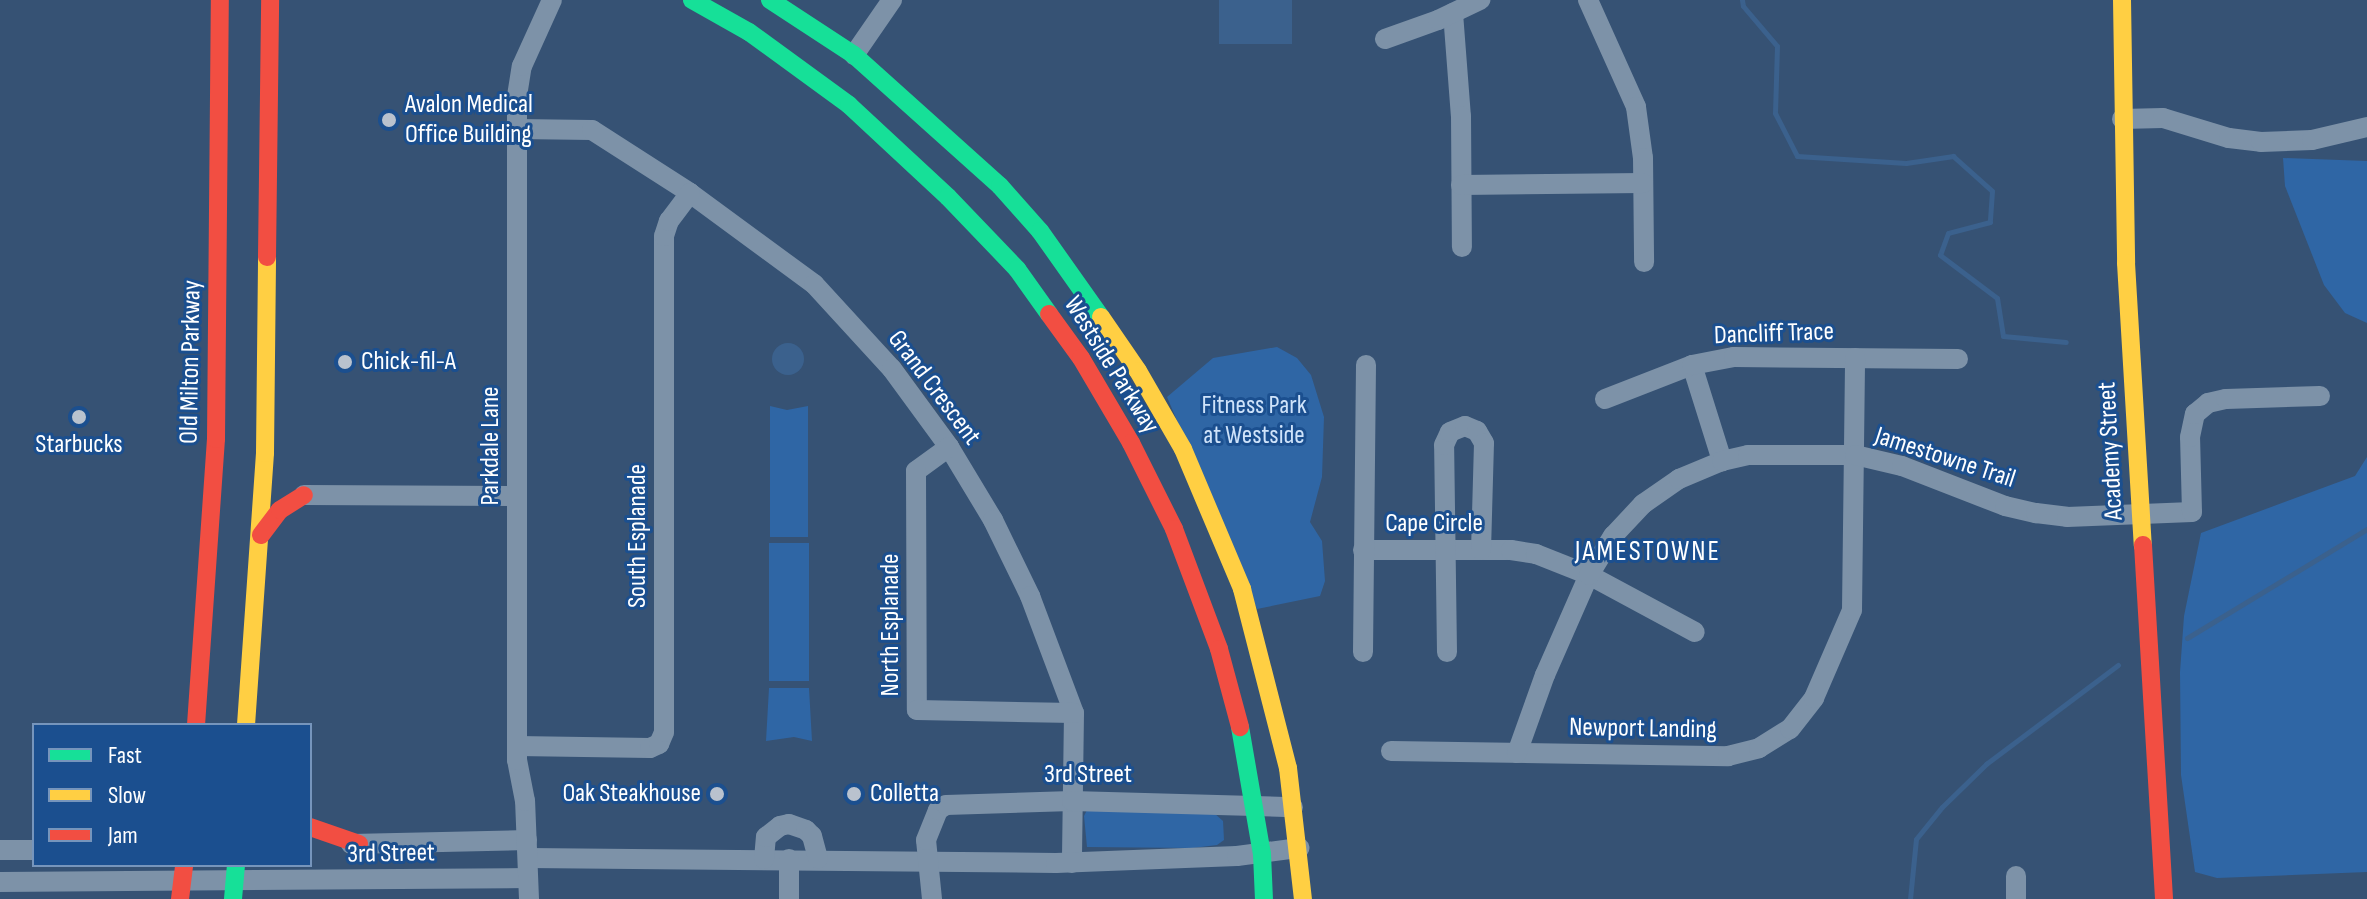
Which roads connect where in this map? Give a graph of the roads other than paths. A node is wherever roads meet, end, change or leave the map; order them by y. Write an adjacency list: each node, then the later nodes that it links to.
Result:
1 (220, 0): 44 (main road, Old Milton Parkway)
2 (270, 0): 29 (main road)
3 (552, 0): 16 (street, Parkdale Lane)
4 (692, 0): 51 (main road, Westside Parkway)
5 (717, 0): 13 (main road)
6 (770, 0): 13 (main road, Westside Parkway)
7 (892, 0): 13 (street)
8 (1480, 0): 11 (street)
9 (1588, 0): 17 (street)
10 (2122, 0): 14 (main road, Academy Street)
11 (1453, 13): 12 (street); 18 (street)
12 (1385, 39)
13 (840, 62): 50 (main road, Westside Parkway)
14 (2122, 119): 15 (street); 34 (main road, Academy Street)
15 (2367, 127)
16 (517, 129): 19 (street, Grand Crescent); 33 (street, Parkdale Lane)
17 (1643, 183): 18 (street); 21 (street)
18 (1461, 185): 20 (street)
19 (690, 193): 28 (street, Grand Crescent); 46 (street, South Esplanade)
20 (1462, 247)
21 (1644, 262)
22 (1855, 358): 23 (street, Dancliff Trace); 25 (street, Dancliff Trace); 30 (street, Newport Landing)
23 (1958, 359)
24 (1366, 365): 36 (street, Cape Circle)
25 (1692, 365): 27 (street, Dancliff Trace); 31 (street)
26 (2320, 396): 34 (street, Jamestowne Trail)
27 (1605, 399)
28 (949, 447): 43 (street, Grand Crescent); 43 (street, North Esplanade)
29 (265, 453): 32 (main road); 35 (main road)
30 (1855, 455): 31 (street, Jamestowne Trail); 34 (street, Jamestowne Trail); 48 (street, Newport Landing)
31 (1722, 461): 39 (street, Jamestowne Trail)
32 (304, 495): 33 (street); 35 (main road)
33 (517, 496): 46 (street, Parkdale Lane)
34 (2141, 513): 75 (main road, Academy Street)
35 (261, 535): 45 (main road)
36 (1363, 550): 37 (street, Cape Circle); 41 (street)
37 (1446, 550): 38 (street, Cape Circle); 38 (street); 42 (street)
38 (1481, 550): 39 (street, Cape Circle)
39 (1589, 575): 40 (street, Cape Circle); 48 (street, Jamestowne Trail)
40 (1695, 632)
41 (1363, 652)
42 (1447, 652)
43 (1074, 713): 49 (street, Grand Crescent)
44 (196, 723)
45 (246, 723)
46 (517, 746): 60 (street, Parkdale Lane)
47 (1391, 751): 48 (street, Newport Landing)
48 (1517, 753)
49 (1072, 801): 51 (street, 3rd Street); 63 (street, 3rd Street); 64 (street, Grand Crescent)
50 (1293, 807): 51 (street, 3rd Street); 55 (main road, Westside Parkway)
51 (1255, 808): 58 (main road, Westside Parkway)
52 (312, 828): 53 (main road)
53 (359, 844): 54 (street, 3rd Street); 60 (street, 3rd Street)
54 (312, 845)
55 (1299, 848): 58 (street, 3rd Street); 73 (main road, Westside Parkway)
56 (0, 850): 57 (street)
57 (32, 850)
58 (1262, 854): 64 (street, 3rd Street); 72 (main road, Westside Parkway)
59 (818, 858): 61 (street); 62 (street, 3rd Street); 63 (street, 3rd Street)
60 (528, 859): 61 (street, 3rd Street); 68 (street, 3rd Street); 69 (street, Parkdale Lane)
61 (764, 859): 62 (street, 3rd Street)
62 (789, 859): 70 (street)
63 (927, 862): 64 (street, 3rd Street); 71 (street)
64 (1072, 863)
65 (2016, 876): 74 (street)
66 (0, 882): 67 (street, 3rd Street)
67 (182, 882): 68 (street, 3rd Street)
68 (235, 882)
69 (529, 899)
70 (789, 899)
71 (932, 899)
72 (1264, 899)
73 (1303, 899)
74 (2016, 899)
75 (2164, 899)

